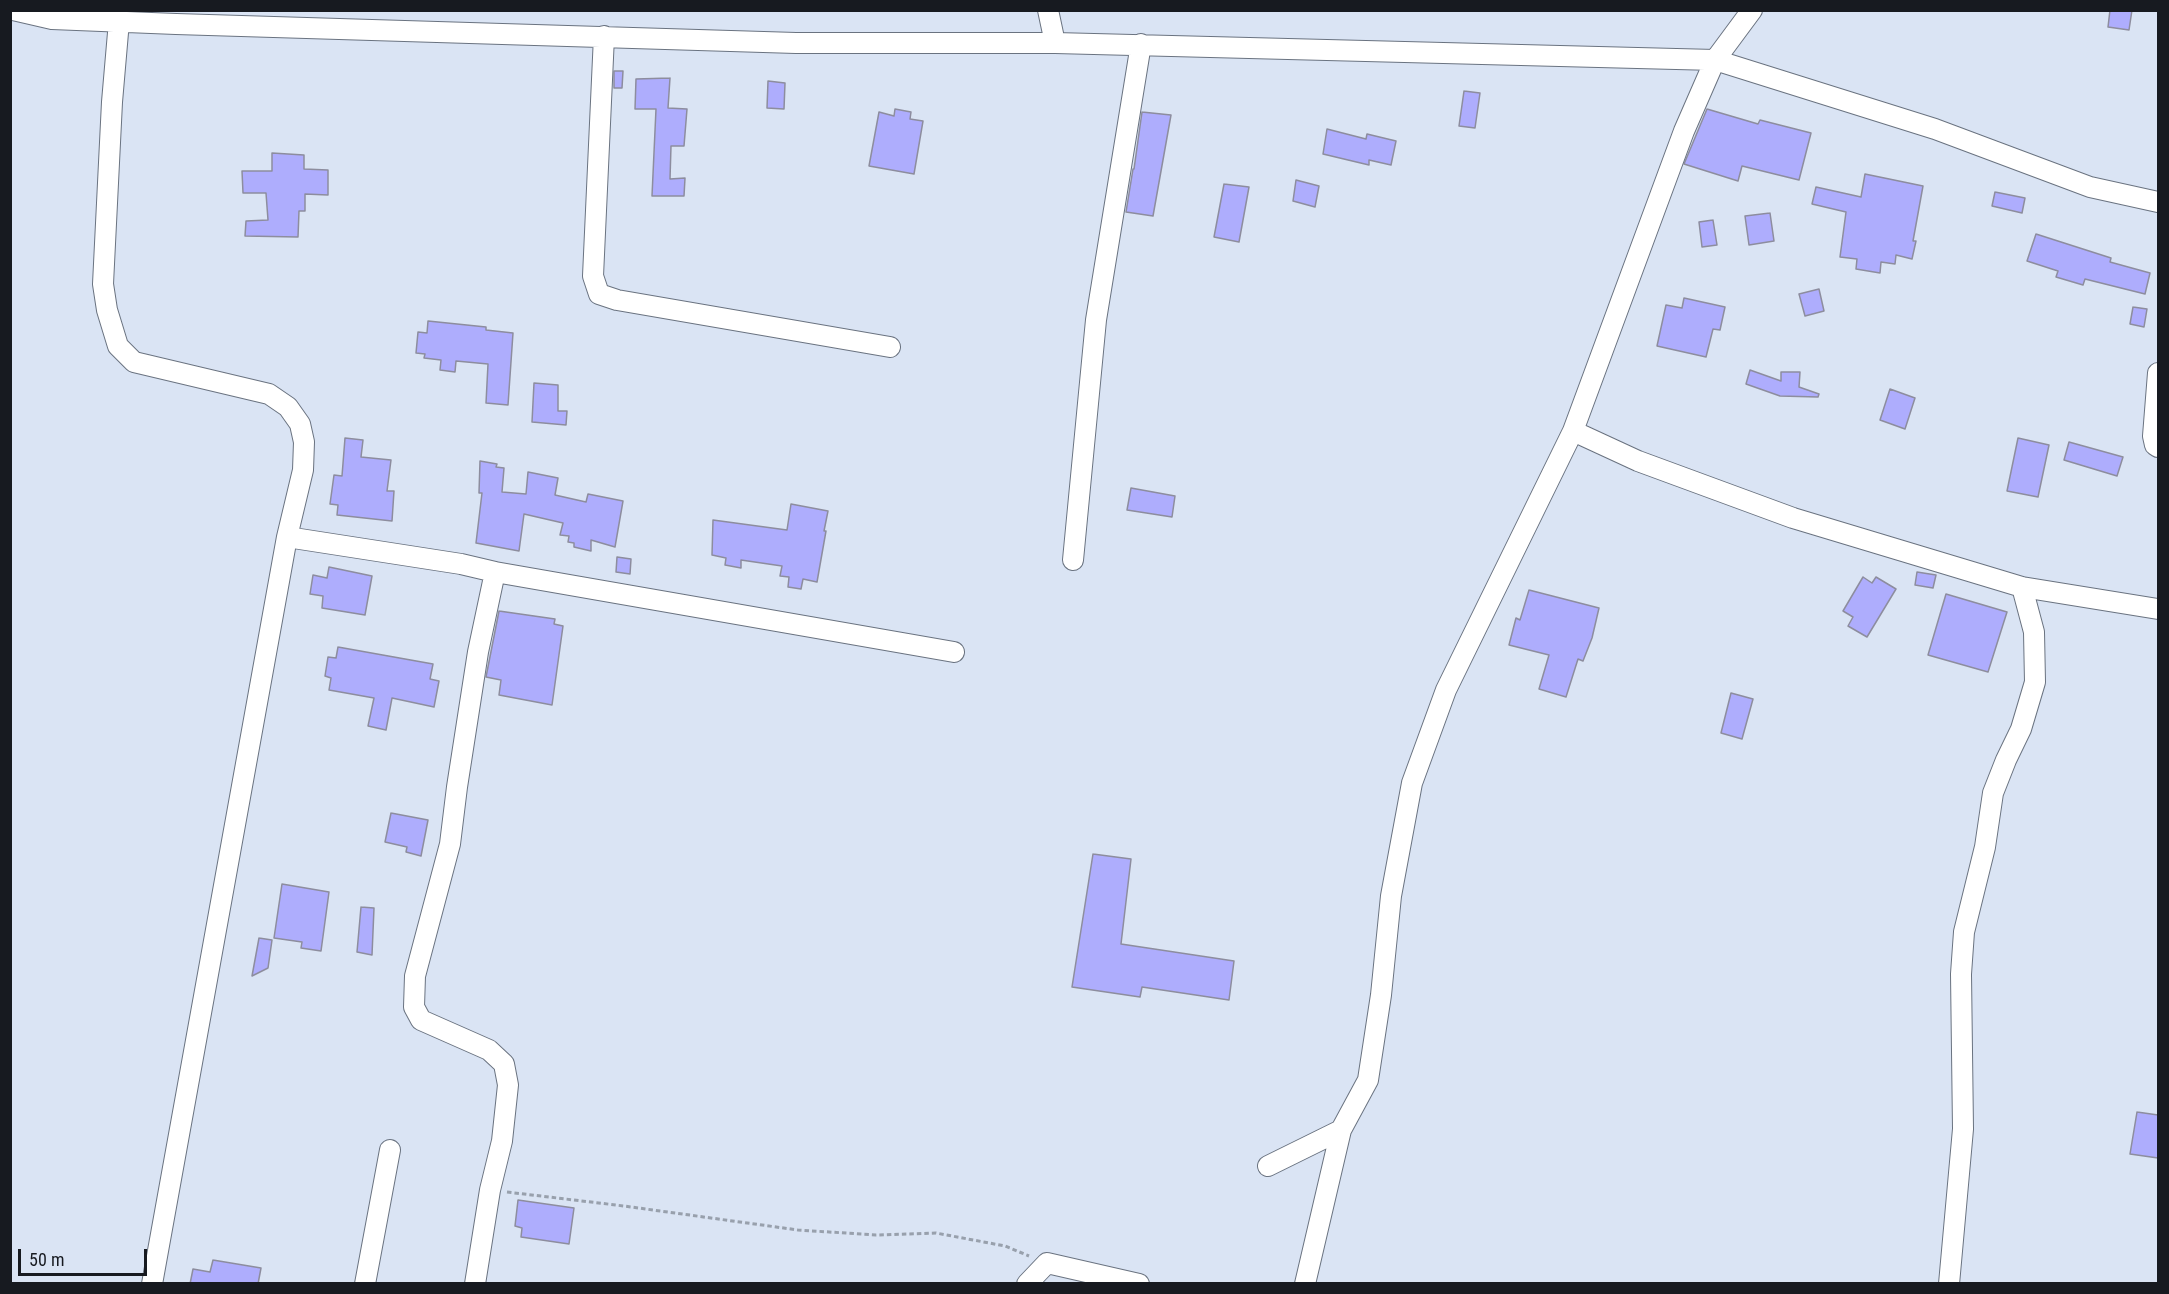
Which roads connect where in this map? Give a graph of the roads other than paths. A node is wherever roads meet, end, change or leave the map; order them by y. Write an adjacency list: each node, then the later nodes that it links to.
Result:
1 (13, 10): 4 (street)
2 (1048, 10): 7 (street)
3 (1752, 10): 9 (street)
4 (37, 13): 5 (street)
5 (118, 21): 6 (street); 15 (street)
6 (604, 36): 7 (street); 11 (street)
7 (1055, 43): 8 (street)
8 (1141, 44): 9 (street); 16 (street)
9 (1715, 60): 10 (street); 13 (street)
10 (2158, 202)
11 (890, 347)
12 (2158, 373): 14 (street)
13 (1573, 431): 18 (street); 21 (street)
14 (2158, 447)
15 (287, 537): 17 (street); 24 (street)
16 (1073, 560)
17 (495, 572): 20 (street); 26 (street)
18 (2022, 587): 19 (street); 30 (street)
19 (2158, 609)
20 (954, 652)
21 (1341, 1130): 23 (street); 29 (street)
22 (390, 1150): 25 (street)
23 (1268, 1166)
24 (152, 1284)
25 (365, 1284)
26 (476, 1284)
27 (1027, 1284): 28 (street)
28 (1139, 1284)
29 (1305, 1284)
30 (1949, 1284)

